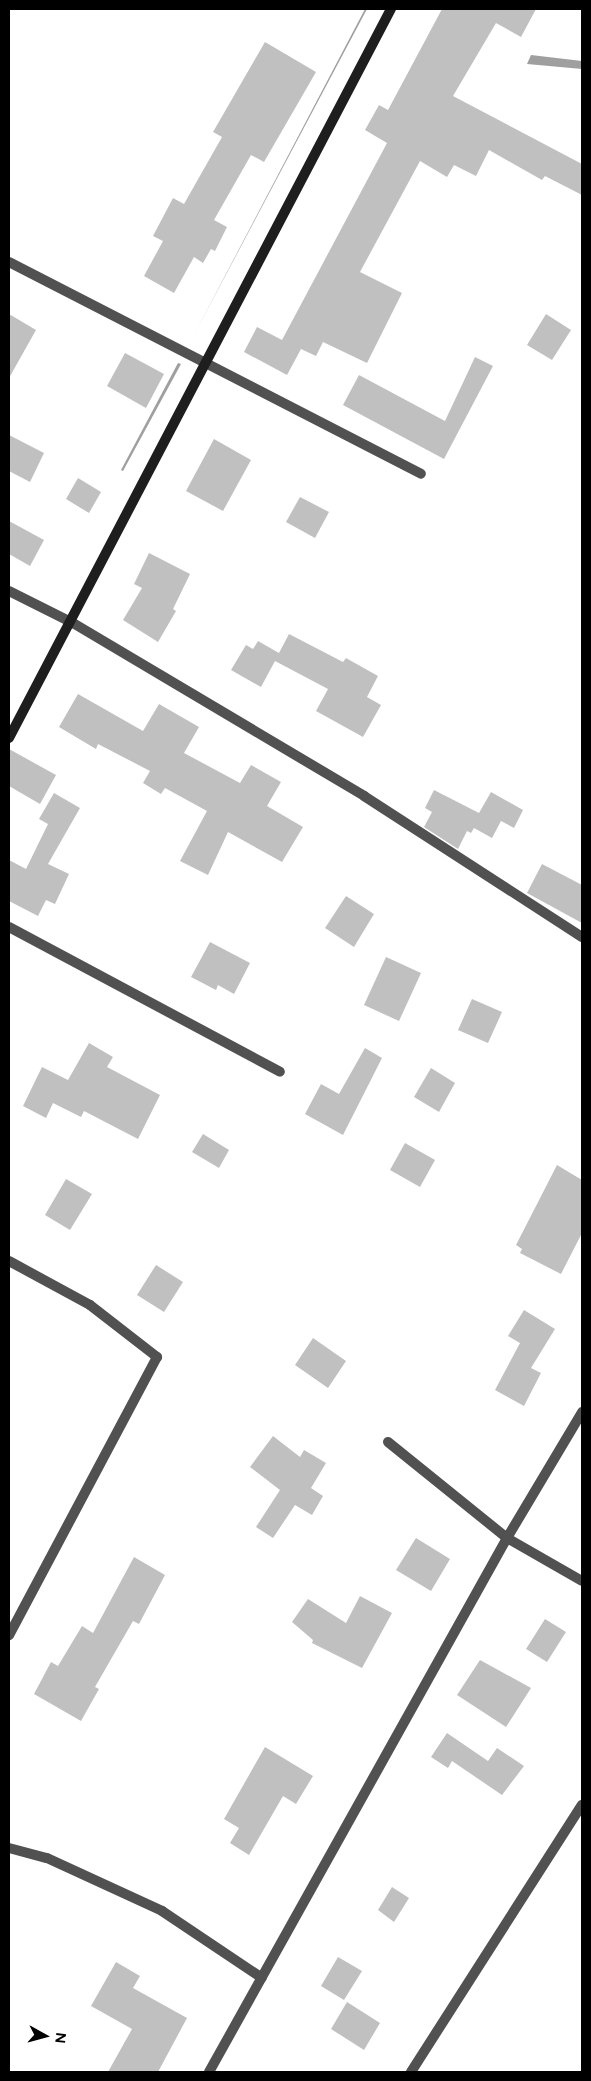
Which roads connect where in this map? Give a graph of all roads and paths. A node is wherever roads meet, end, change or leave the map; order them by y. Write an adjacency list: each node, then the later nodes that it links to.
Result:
1 (391, 9): 3 (street)
2 (9, 262): 3 (street)
3 (205, 364): 4 (street); 6 (street)
4 (421, 474)
5 (9, 591): 6 (street)
6 (70, 622): 7 (street); 9 (street)
7 (9, 738)
8 (9, 927): 10 (street)
9 (582, 938)
10 (280, 1072)
11 (9, 1261): 16 (street)
12 (582, 1412): 14 (street)
13 (388, 1442): 14 (street)
14 (507, 1538): 15 (street); 19 (street)
15 (582, 1582)
16 (9, 1635)
17 (582, 1805): 21 (street)
18 (9, 1848): 19 (street)
19 (262, 1978): 20 (street)
20 (209, 2072)
21 (411, 2072)

